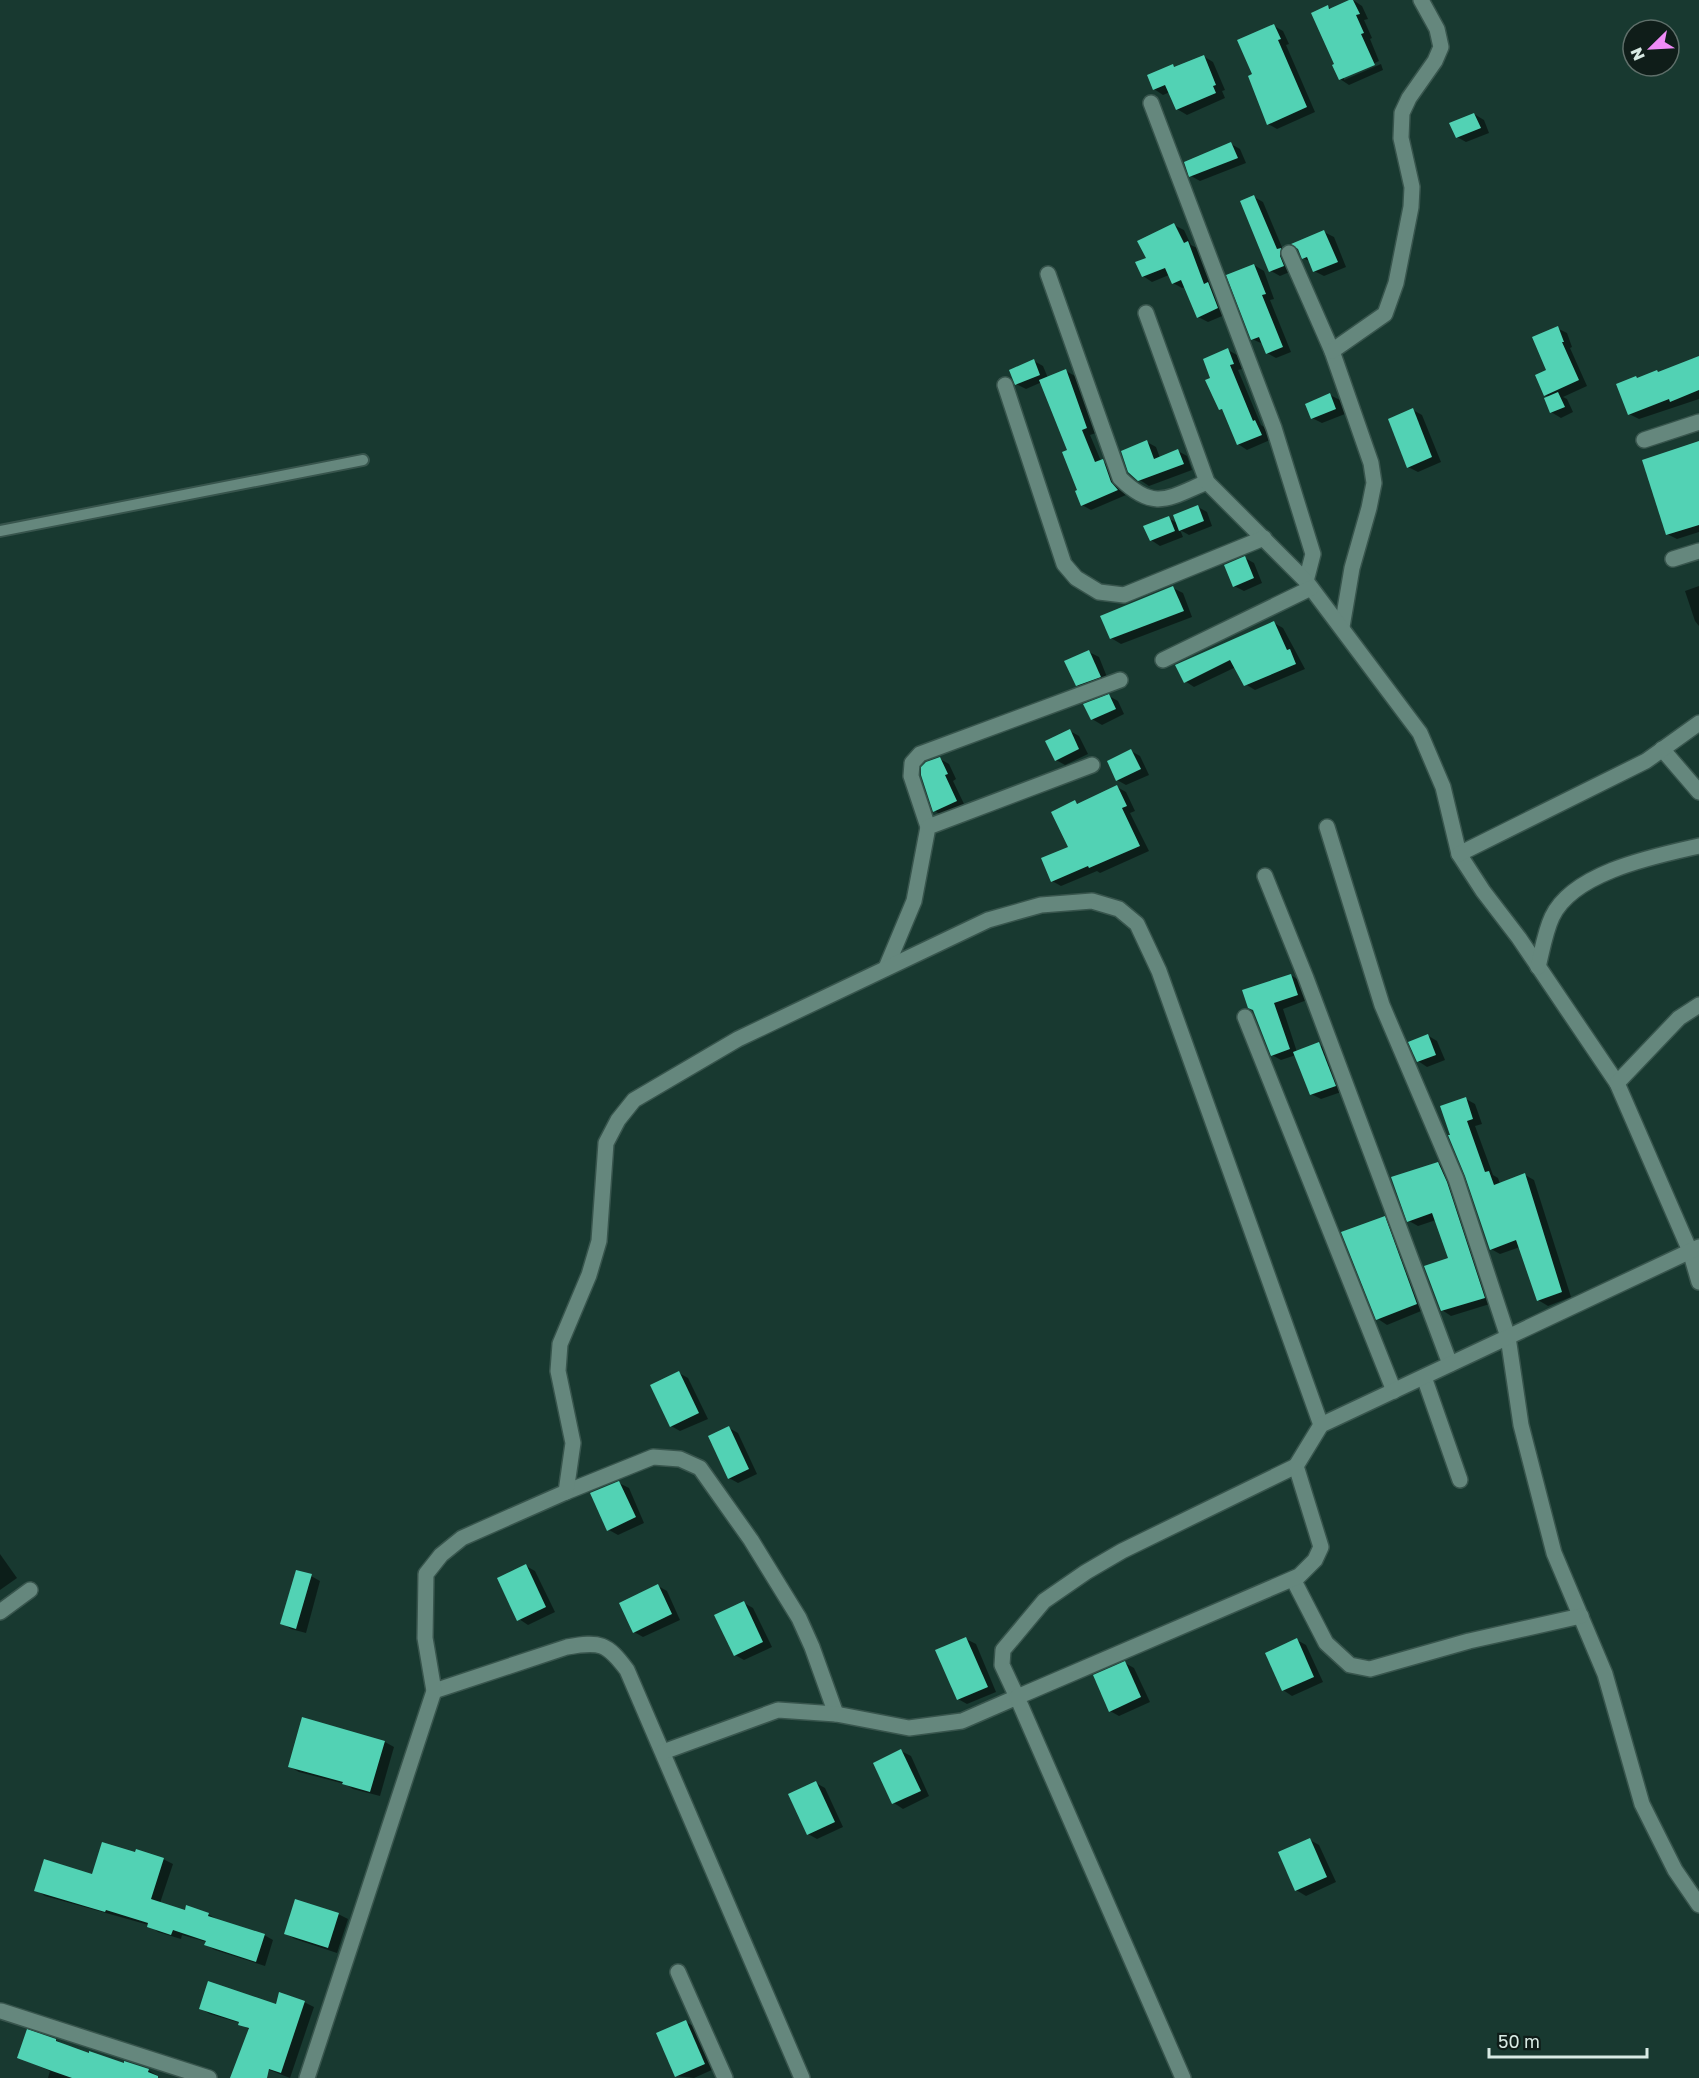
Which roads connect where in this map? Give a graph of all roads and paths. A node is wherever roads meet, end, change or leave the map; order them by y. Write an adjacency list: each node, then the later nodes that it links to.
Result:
1 (1421, 0): 6 (street)
2 (1151, 103): 16 (street)
3 (1289, 253): 6 (street)
4 (1048, 274): 11 (street)
5 (1146, 313): 11 (street)
6 (1332, 351): 17 (street)
7 (1005, 385): 13 (street)
8 (1699, 422): 9 (street)
9 (1644, 440)
10 (363, 460): 12 (lane)
11 (1207, 482): 13 (street)
12 (0, 531)
13 (1264, 538): 16 (street)
14 (1699, 551): 15 (street)
15 (1673, 559)
16 (1309, 584): 17 (street); 18 (street)
17 (1342, 627): 27 (street)
18 (1163, 660)
19 (1120, 680): 24 (street)
20 (1699, 723): 21 (street)
21 (1662, 749): 23 (street); 27 (street)
22 (1092, 765): 24 (street)
23 (1699, 792)
24 (928, 827): 30 (street)
25 (1327, 827): 36 (street)
26 (1699, 846): 29 (street)
27 (1459, 854): 29 (street)
28 (1265, 876): 37 (street)
29 (1538, 967): 33 (street)
30 (886, 969): 40 (street); 43 (street)
31 (1699, 1005): 33 (street)
32 (1245, 1017): 39 (street)
33 (1617, 1083): 34 (street)
34 (1695, 1249): 35 (street); 36 (street)
35 (1699, 1282)
36 (1508, 1337): 37 (street); 47 (street)
37 (1450, 1364): 38 (street)
38 (1424, 1377): 39 (street); 42 (street)
39 (1394, 1391): 40 (street)
40 (1321, 1425): 41 (street)
41 (1296, 1466): 44 (street); 49 (street)
42 (1460, 1480)
43 (566, 1492): 48 (street); 50 (street)
44 (1293, 1579): 47 (street); 49 (street)
45 (30, 1590): 46 (street)
46 (0, 1612)
47 (1581, 1616): 52 (street)
48 (434, 1691): 51 (street); 56 (street)
49 (1017, 1697): 50 (street); 59 (street)
50 (836, 1714): 51 (street)
51 (663, 1752): 58 (street)
52 (1699, 1905)
53 (678, 1972): 57 (street)
54 (2, 2011): 55 (street)
55 (209, 2078)
56 (307, 2078)
57 (725, 2078)
58 (802, 2078)
59 (1183, 2078)

